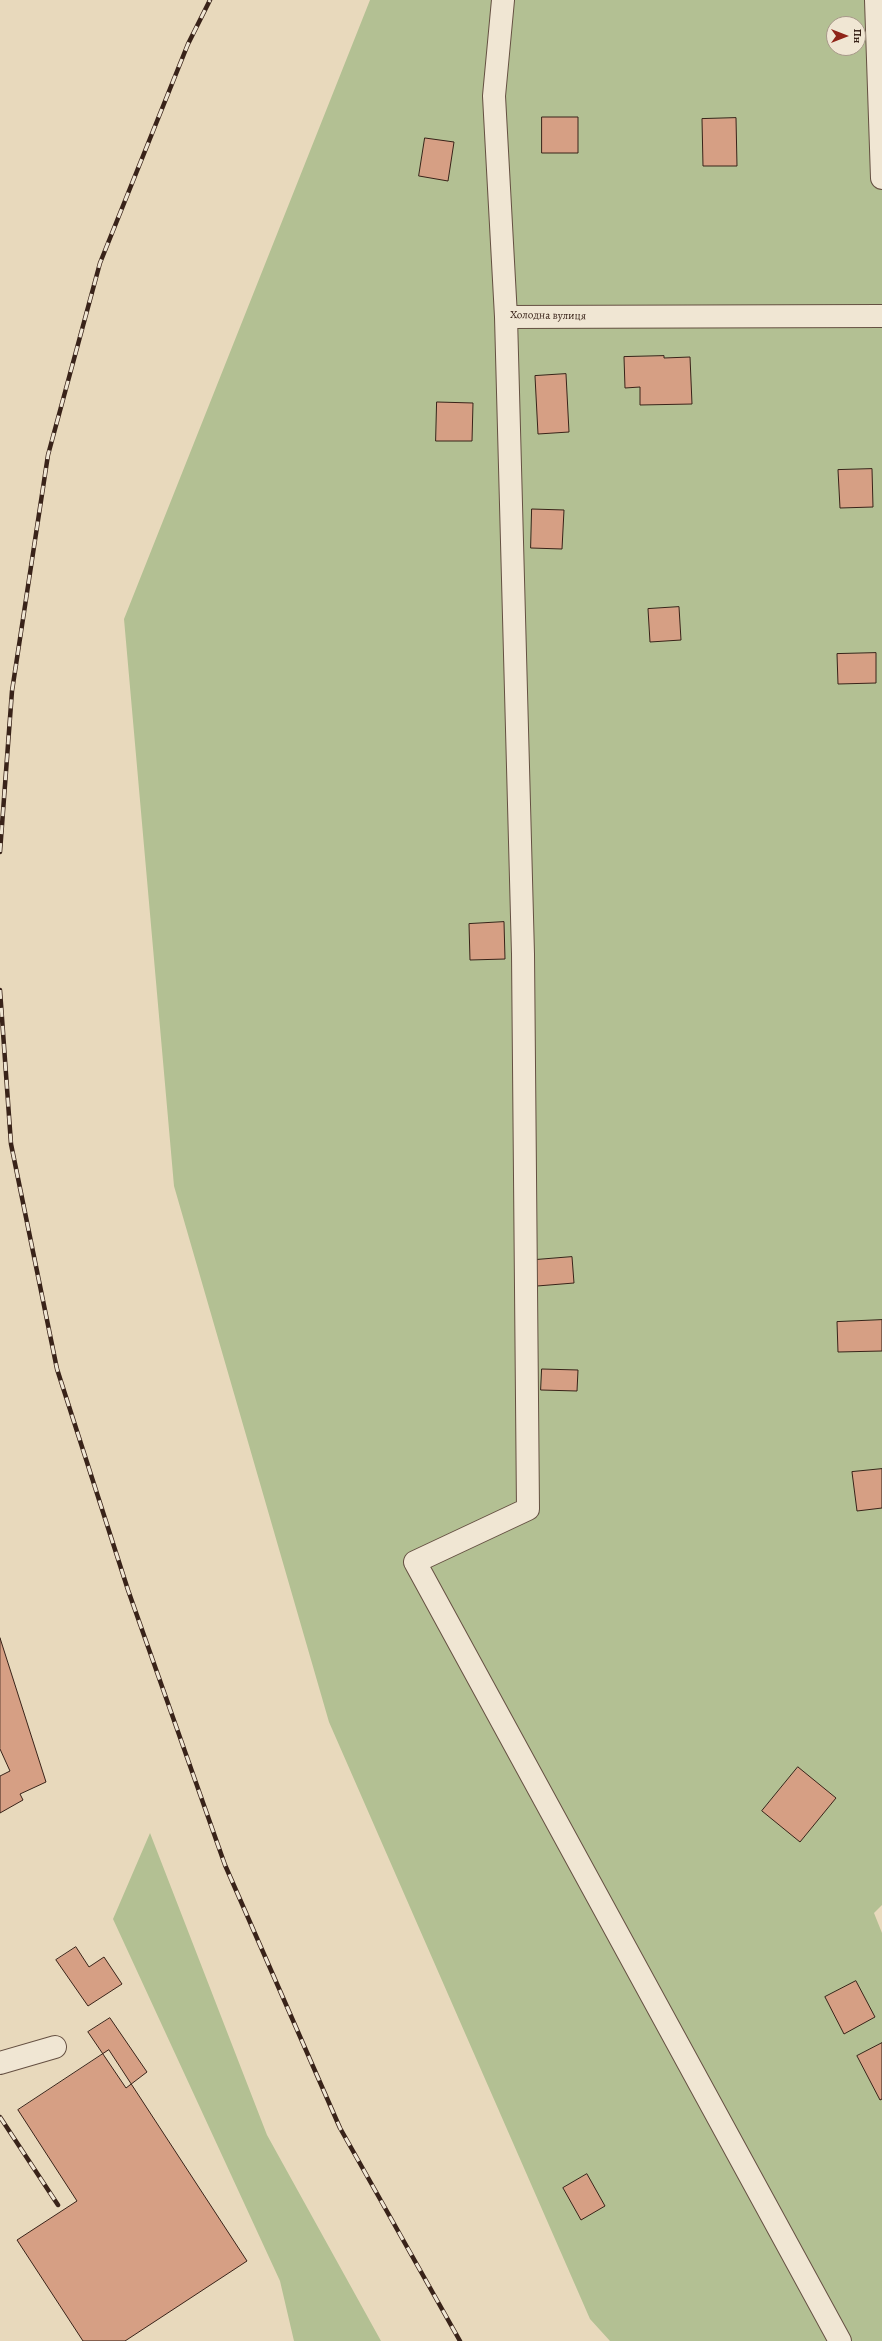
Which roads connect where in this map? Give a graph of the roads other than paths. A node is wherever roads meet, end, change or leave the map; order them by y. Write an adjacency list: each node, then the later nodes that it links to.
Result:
1 (503, 0): 5 (street, Холодна вулиця)
2 (876, 0): 3 (street)
3 (882, 178)
4 (882, 316): 5 (street, Холодна вулиця)
5 (506, 317): 8 (street)
6 (55, 2047): 7 (street)
7 (0, 2063)
8 (840, 2341)

